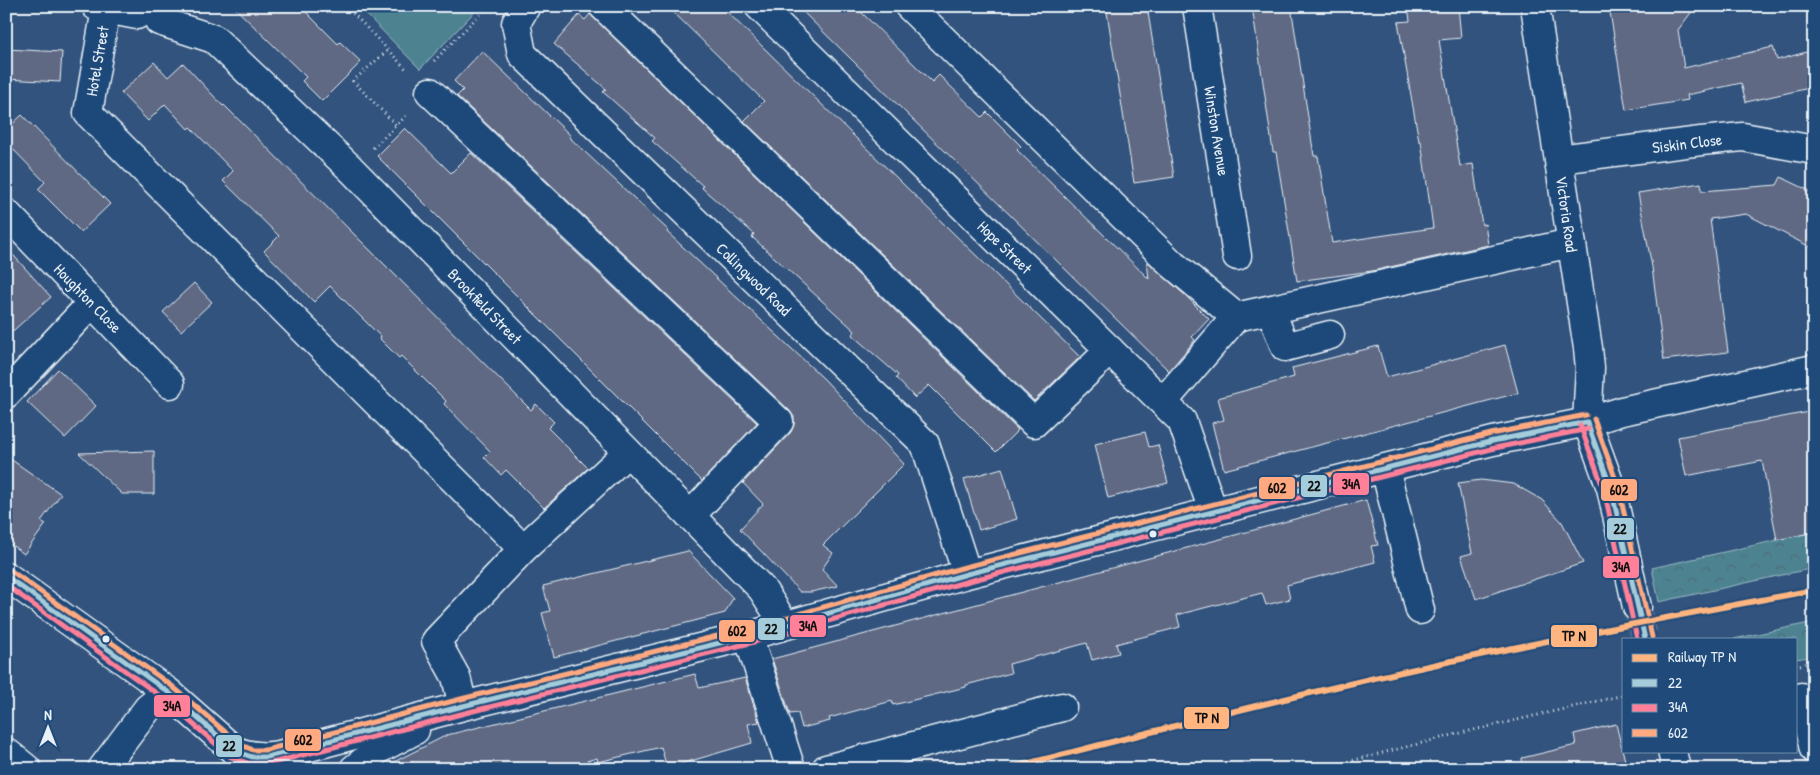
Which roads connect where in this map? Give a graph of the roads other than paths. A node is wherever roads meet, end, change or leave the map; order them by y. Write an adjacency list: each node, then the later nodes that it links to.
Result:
1 (526, 6): 30 (street, Collingwood Road)
2 (603, 6): 19 (street)
3 (759, 6): 19 (street, Hope Street)
4 (909, 6): 17 (street)
5 (1197, 6): 14 (street, Winston Avenue)
6 (1535, 6): 11 (street, Victoria Road)
7 (101, 7): 8 (street, Hotel Street); 29 (street, Hotel Street)
8 (148, 18): 25 (street, Brookfield Street)
9 (423, 86): 28 (street)
10 (1814, 150): 11 (street, Siskin Close)
11 (1559, 160): 13 (street, Victoria Road)
12 (6, 213): 15 (street, Houghton Close)
13 (1571, 243): 16 (street); 24 (street, Victoria Road)
14 (1237, 256)
15 (92, 303): 21 (street, Houghton Close); 22 (street)
16 (1271, 311): 17 (street); 18 (street)
17 (1236, 318): 23 (street)
18 (1330, 335)
19 (1110, 350): 23 (street, Hope Street)
20 (1814, 369): 24 (street)
21 (170, 384)
22 (6, 394)
23 (1163, 402): 27 (street, Hope Street)
24 (1587, 422): 26 (street); 32 (street)
25 (628, 452): 28 (street, Brookfield Street); 29 (street)
26 (1385, 468): 27 (street); 33 (street)
27 (1213, 512): 30 (street)
28 (690, 516): 34 (street, Brookfield Street)
29 (523, 549): 38 (street)
30 (967, 574): 34 (street)
31 (6, 576): 36 (street)
32 (1638, 607)
33 (1420, 610)
34 (785, 625): 35 (street)
35 (748, 636): 38 (street); 47 (street)
36 (168, 692): 43 (street); 46 (street)
37 (1801, 697): 40 (street)
38 (463, 706): 43 (street); 44 (street)
39 (1062, 707): 48 (street)
40 (1814, 749)
41 (6, 752): 45 (street)
42 (1672, 752): 49 (street)
43 (240, 760)
44 (359, 767)
45 (27, 769)
46 (102, 769)
47 (791, 769)
48 (826, 769)
49 (1676, 769)

